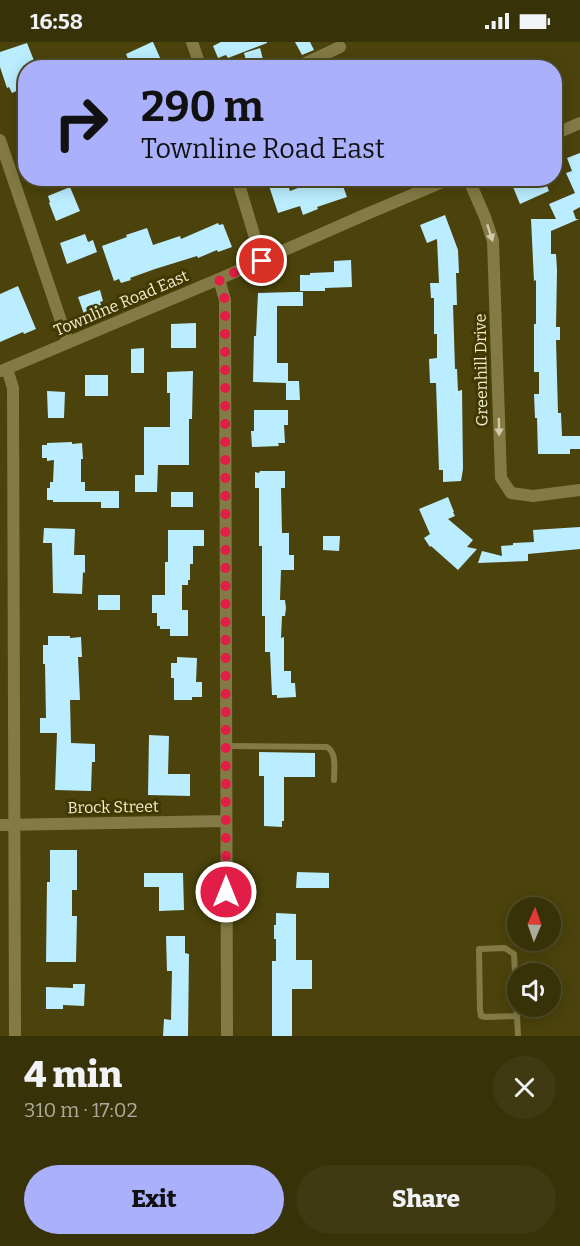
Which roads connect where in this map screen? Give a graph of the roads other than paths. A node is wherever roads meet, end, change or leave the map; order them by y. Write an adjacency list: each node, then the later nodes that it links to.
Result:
1 (192, 42): 3 (street)
2 (340, 47): 4 (street)
3 (198, 60)
4 (312, 60)
5 (580, 123): 6 (street)
6 (562, 131)
7 (0, 140): 13 (street)
8 (239, 186): 11 (street)
9 (433, 186): 11 (street, Townline Road East)
10 (471, 186): 15 (street, Greenhill Drive, one-way to 15)
11 (262, 261): 12 (street, Townline Road East)
12 (219, 279): 13 (street, Townline Road East); 16 (street)
13 (68, 342): 14 (street, Townline Road East)
14 (4, 370): 20 (street)
15 (580, 490)
16 (226, 746): 17 (lane); 18 (street)
17 (334, 780)
18 (226, 821): 20 (street, Brock Street); 24 (street)
19 (0, 825): 20 (street, Brock Street)
20 (14, 825): 23 (street)
21 (517, 1016): 21 (lane)
22 (517, 1017): 25 (lane)
23 (15, 1036)
24 (227, 1036)
25 (518, 1036)

